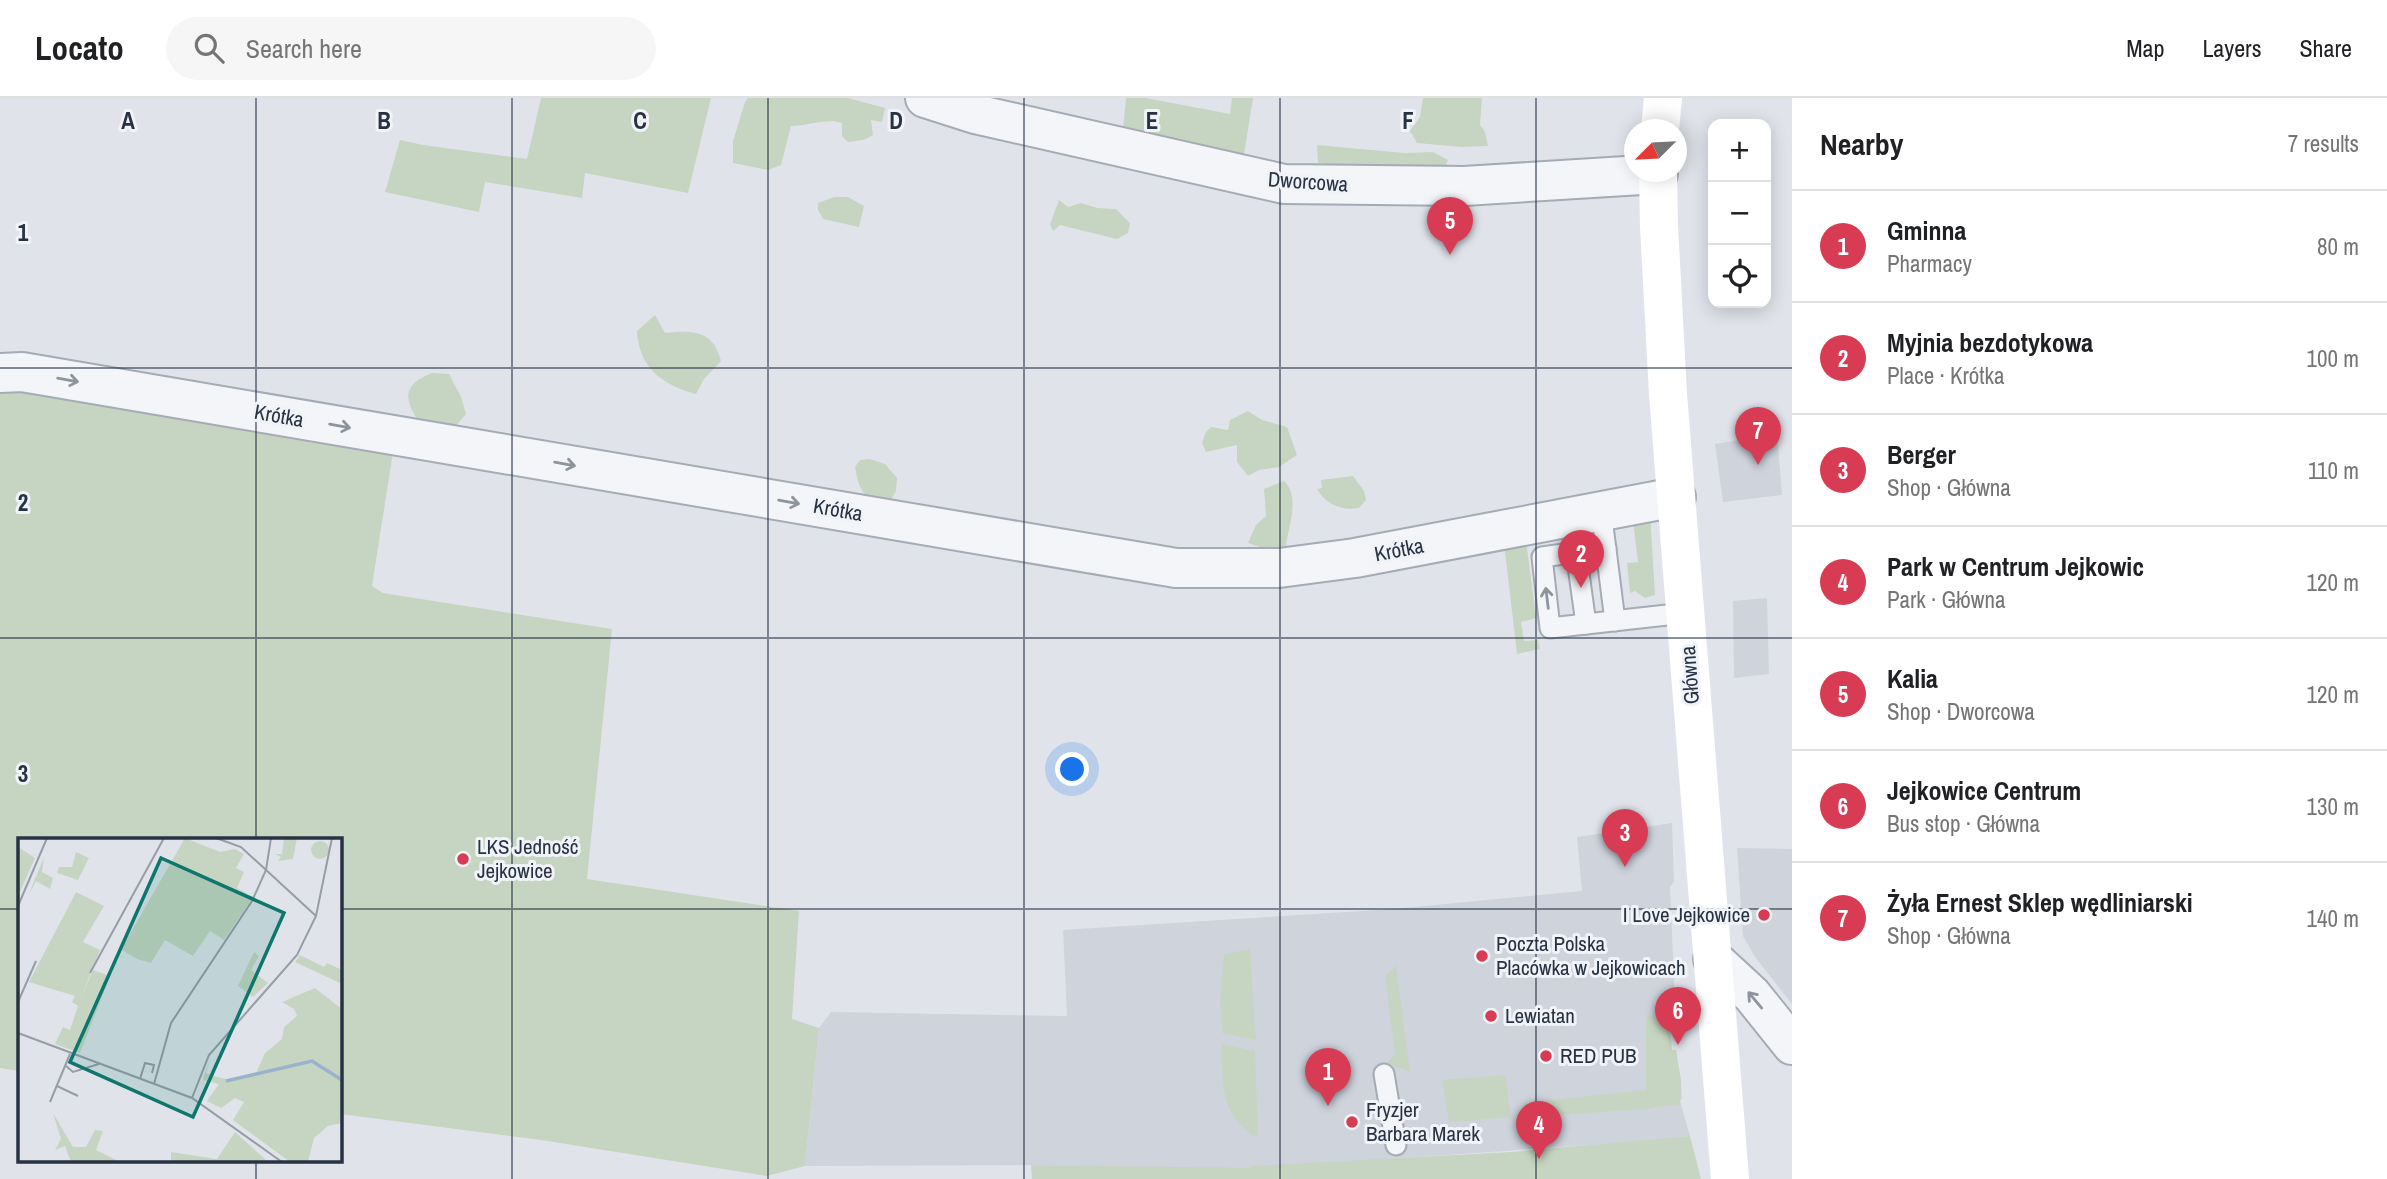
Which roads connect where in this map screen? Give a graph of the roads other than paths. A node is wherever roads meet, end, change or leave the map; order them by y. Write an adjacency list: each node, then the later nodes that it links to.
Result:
1 (925, 98): 4 (street, Dworcowa)
2 (1663, 98): 3 (street)
3 (1661, 119)
4 (1624, 175)
5 (1658, 182): 7 (street, Główna)
6 (0, 373): 8 (street, Krótka, one-way to 8)
7 (1676, 497): 8 (street, Krótka); 11 (street, Główna)
8 (1601, 510): 9 (lane)
9 (1606, 548): 10 (lane); 12 (lane)
10 (1576, 552): 13 (lane); 13 (lane, one-way to 10)
11 (1685, 613): 12 (lane); 14 (street, Główna)
12 (1615, 621): 13 (lane)
13 (1586, 624)
14 (1713, 959): 15 (street, one-way to 14); 18 (street, Główna)
15 (1792, 1045)
16 (1384, 1073): 17 (lane)
17 (1396, 1145)
18 (1730, 1179)

